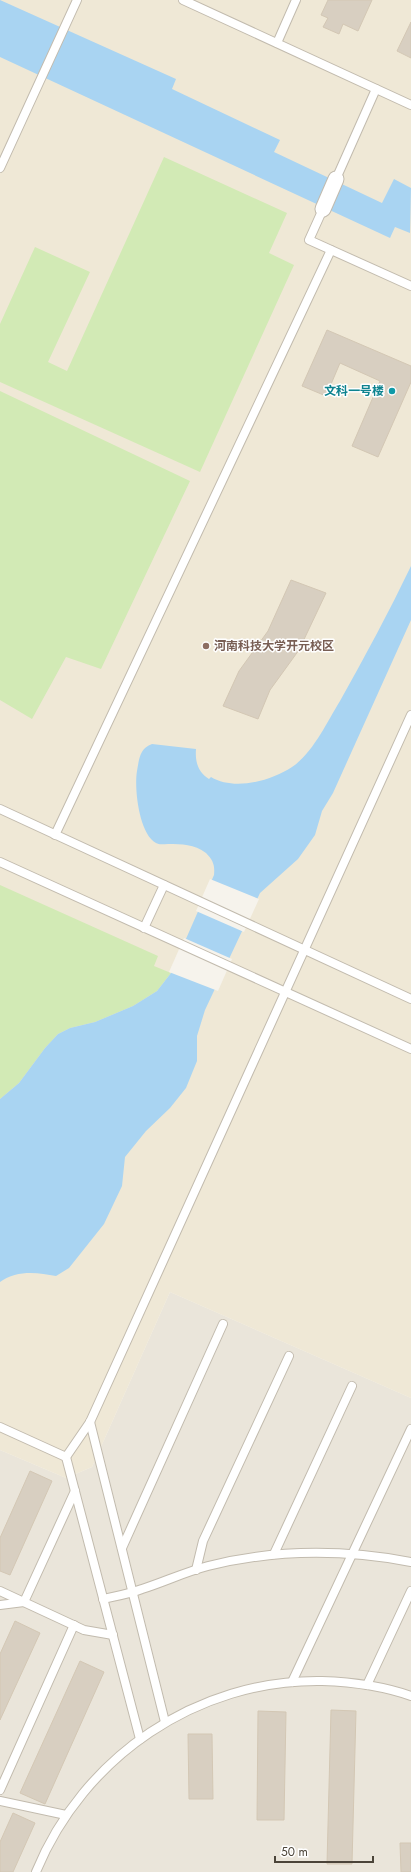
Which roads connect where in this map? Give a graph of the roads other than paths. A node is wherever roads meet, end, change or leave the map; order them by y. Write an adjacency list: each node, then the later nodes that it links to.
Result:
1 (77, 0): 7 (lane)
2 (183, 0): 4 (lane)
3 (296, 0): 4 (lane)
4 (277, 43): 5 (lane)
5 (376, 89): 6 (lane); 8 (lane)
6 (411, 105)
7 (0, 168)
8 (336, 179): 9 (street)
9 (323, 210): 10 (lane)
10 (331, 250): 11 (lane); 14 (lane)
11 (411, 286)
12 (411, 715): 18 (lane)
13 (0, 809): 14 (lane)
14 (55, 834): 16 (lane)
15 (0, 862): 17 (lane)
16 (164, 885): 17 (lane); 18 (lane)
17 (144, 928): 19 (lane)
18 (305, 950): 19 (lane); 20 (lane)
19 (285, 992): 21 (lane); 25 (lane)
20 (411, 998)
21 (411, 1050)
22 (224, 1324): 30 (lane)
23 (289, 1356): 34 (lane)
24 (352, 1386): 32 (lane)
25 (90, 1422): 28 (lane); 30 (lane)
26 (0, 1428): 28 (lane)
27 (411, 1429): 31 (lane)
28 (66, 1457): 29 (lane)
29 (75, 1491): 38 (lane); 39 (lane)
30 (122, 1548): 37 (lane)
31 (352, 1553): 32 (lane); 33 (lane); 43 (lane)
32 (274, 1554): 34 (lane)
33 (411, 1562)
34 (196, 1570): 37 (lane)
35 (0, 1591): 39 (lane)
36 (411, 1591): 44 (lane)
37 (133, 1592): 38 (lane); 46 (lane)
38 (103, 1599): 42 (lane)
39 (24, 1602): 40 (lane); 41 (lane)
40 (0, 1605)
41 (74, 1626): 42 (lane); 48 (lane)
42 (113, 1635): 47 (lane)
43 (292, 1682): 44 (lane); 46 (lane)
44 (366, 1685): 45 (lane)
45 (411, 1696)
46 (165, 1722): 47 (lane)
47 (140, 1739): 50 (lane)
48 (0, 1790)
49 (0, 1802): 50 (lane)
50 (66, 1815): 51 (lane)
51 (36, 1872)

